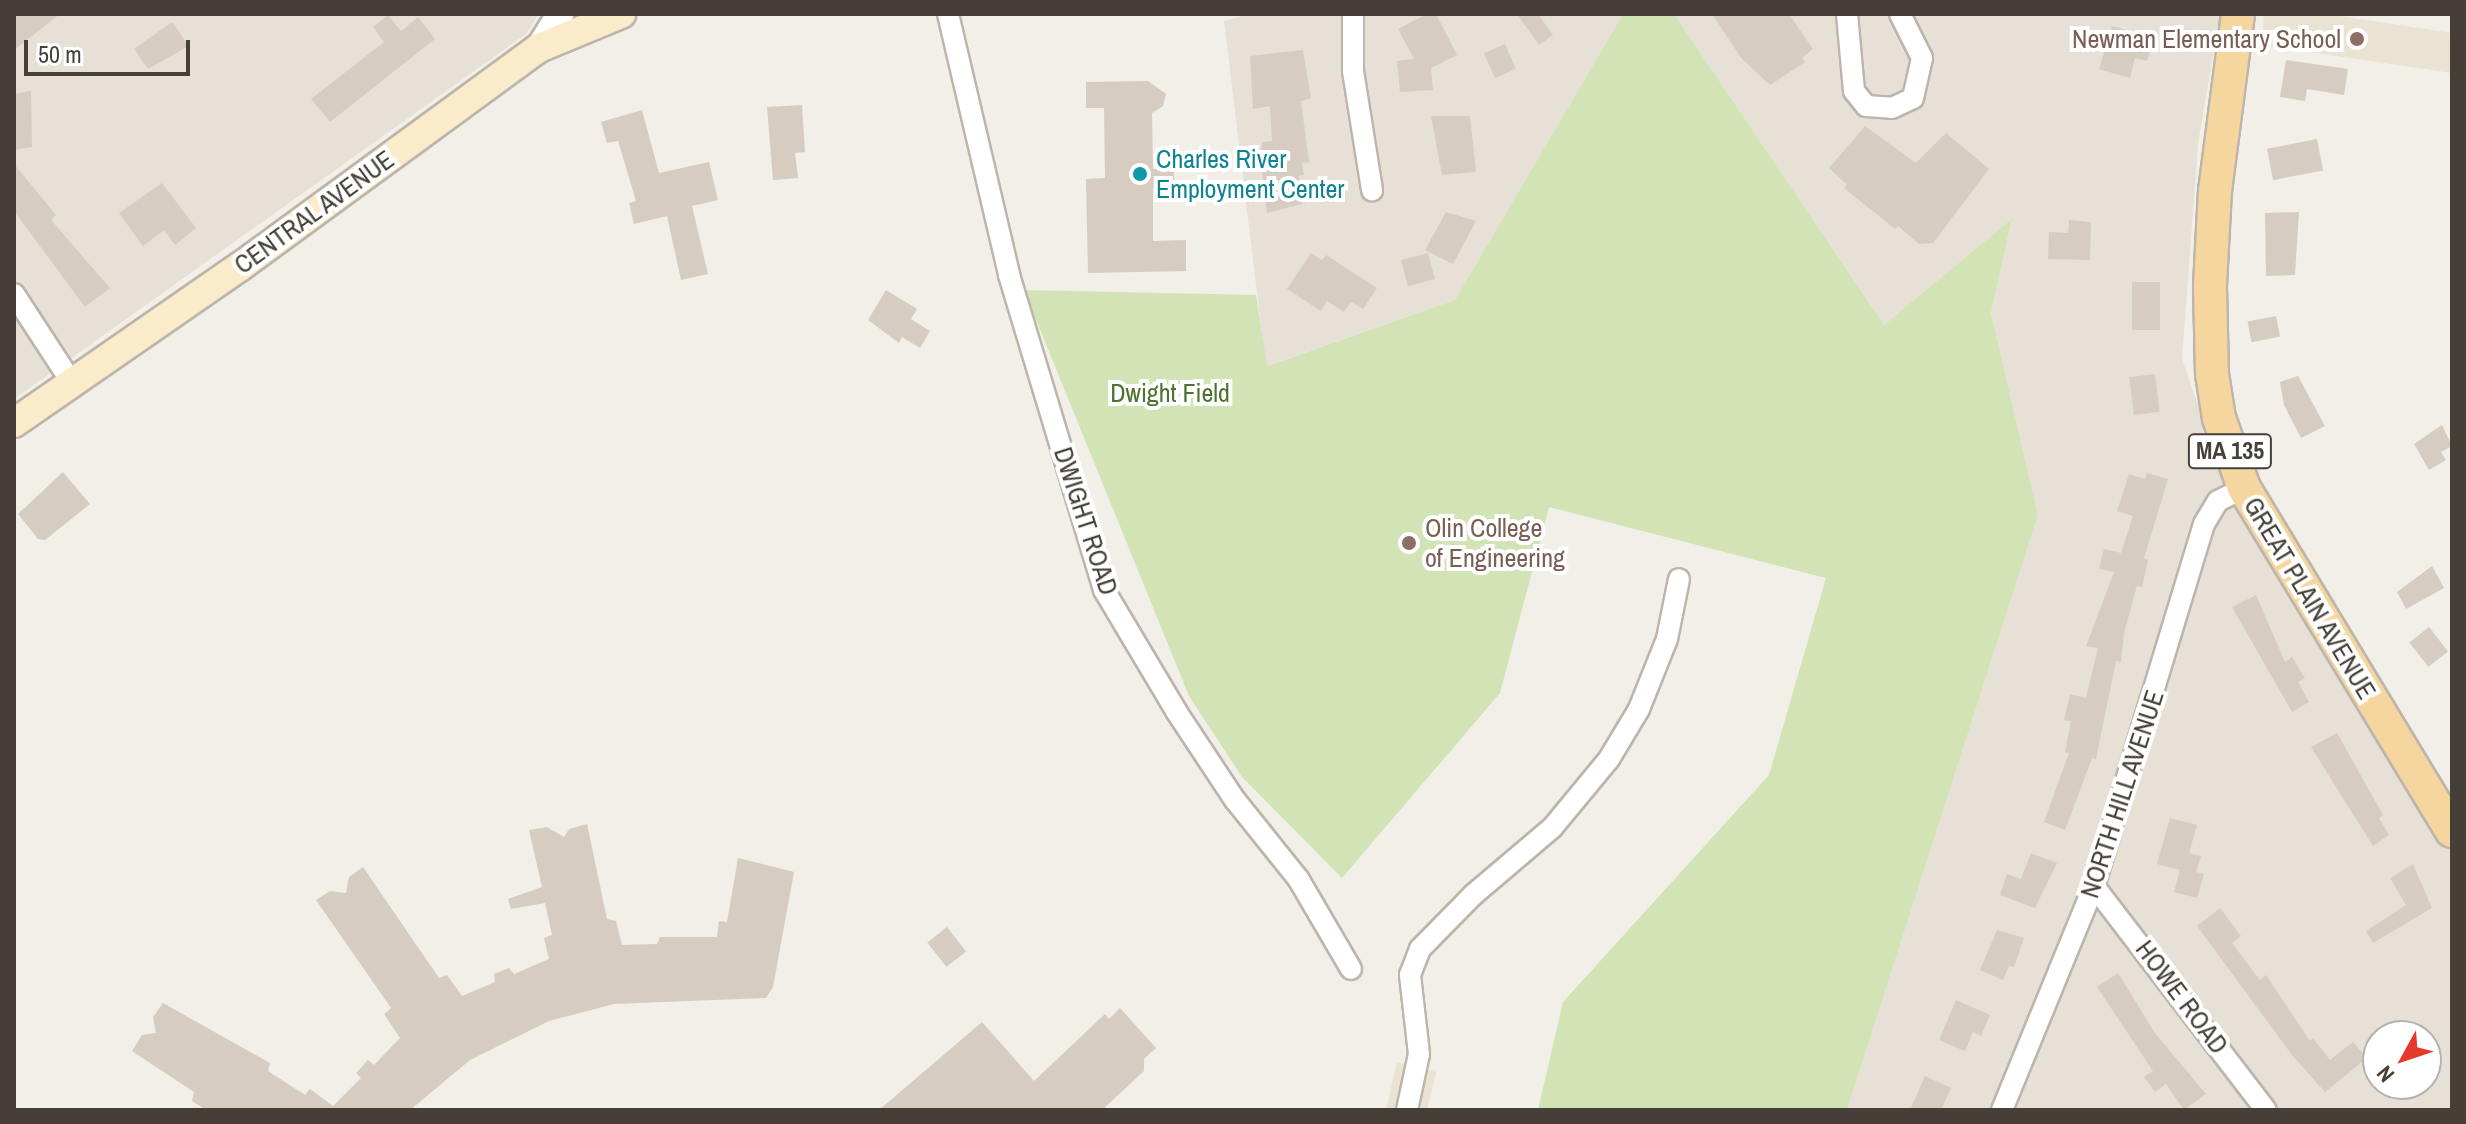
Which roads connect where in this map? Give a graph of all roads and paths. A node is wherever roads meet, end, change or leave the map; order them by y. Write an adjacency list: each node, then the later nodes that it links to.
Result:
1 (560, 14): 8 (street)
2 (621, 14): 8 (main road, CENTRAL AVENUE)
3 (948, 14): 17 (street, DWIGHT ROAD)
4 (1353, 14): 9 (street)
5 (1847, 14): 6 (street)
6 (1900, 14)
7 (2238, 14): 13 (main road, GREAT PLAIN AVENUE / MA 135)
8 (539, 48): 11 (main road, CENTRAL AVENUE)
9 (1372, 190)
10 (14, 294): 11 (street)
11 (72, 383): 12 (main road, CENTRAL AVENUE)
12 (14, 423)
13 (2244, 488): 15 (main road, GREAT PLAIN AVENUE / MA 135); 16 (street, NORTH HILL AVENUE)
14 (1679, 579): 18 (street)
15 (2452, 831)
16 (2094, 886): 19 (street, NORTH HILL AVENUE); 20 (street, HOWE ROAD)
17 (1351, 969)
18 (1407, 1110)
19 (2002, 1110)
20 (2266, 1110)

